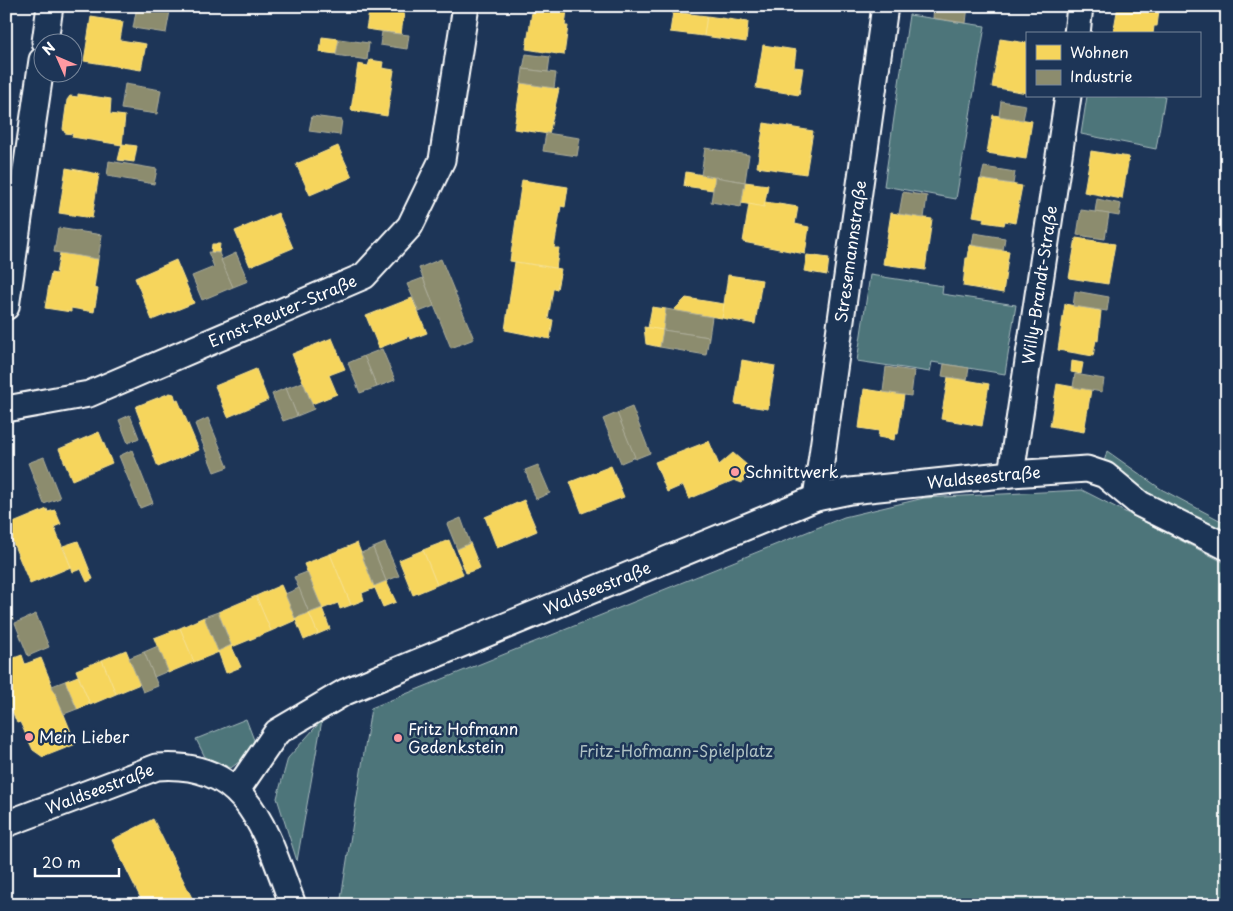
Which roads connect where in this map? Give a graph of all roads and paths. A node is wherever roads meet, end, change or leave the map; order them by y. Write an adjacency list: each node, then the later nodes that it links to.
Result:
1 (50, 6): 5 (street)
2 (466, 6): 10 (street, Ernst-Reuter-Straße)
3 (885, 6): 12 (street, Stresemannstraße)
4 (1080, 6): 6 (street)
5 (46, 32)
6 (1077, 32)
7 (39, 82): 9 (street)
8 (1068, 98): 11 (street, Willy-Brandt-Straße)
9 (6, 307)
10 (6, 410)
11 (1011, 474): 12 (street, Waldseestraße); 13 (street, Waldseestraße)
12 (816, 498): 14 (street, Waldseestraße)
13 (1227, 548)
14 (237, 790): 15 (street, Waldseestraße); 16 (street)
15 (9, 815)
16 (293, 905)

